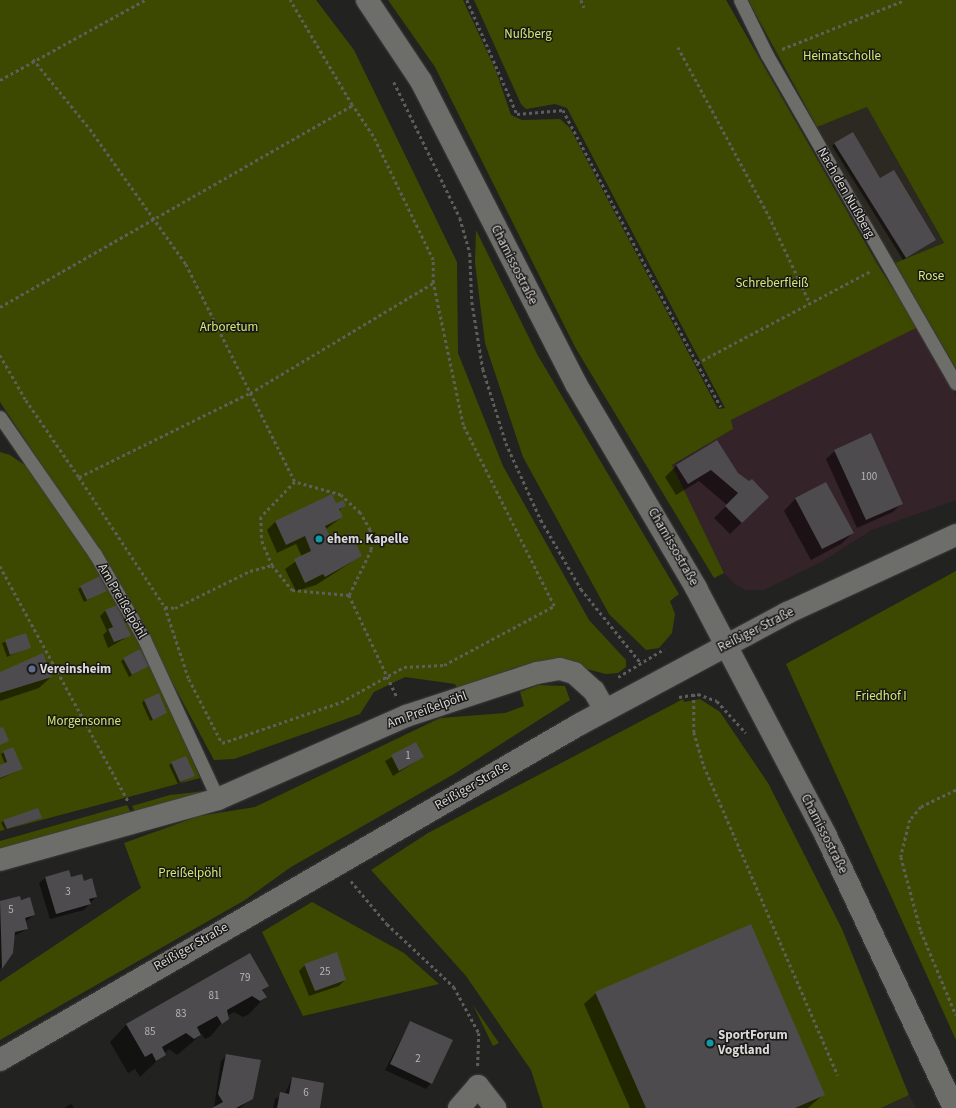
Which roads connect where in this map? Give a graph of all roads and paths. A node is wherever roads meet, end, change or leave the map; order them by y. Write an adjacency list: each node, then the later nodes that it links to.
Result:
1 (145, 0): 11 (path)
2 (290, 0): 14 (path)
3 (367, 0): 33 (street, Chamissostraße)
4 (466, 0): 21 (path)
5 (581, 0): 8 (path)
6 (740, 0): 10 (lane, Nach den Nußberg)
7 (905, 0): 10 (path)
8 (584, 7)
9 (678, 47): 18 (path)
10 (767, 56): 16 (lane, Nach den Nußberg)
11 (33, 59): 13 (path); 15 (path)
12 (392, 79): 35 (path)
13 (0, 80)
14 (352, 105): 15 (path); 17 (path)
15 (154, 218): 19 (path); 23 (path)
16 (886, 264): 18 (path); 22 (lane, Nach den Nußberg)
17 (433, 283): 23 (path); 36 (path)
18 (810, 303): 21 (path)
19 (0, 307)
20 (0, 355): 26 (path)
21 (697, 362): 24 (path)
22 (956, 384)
23 (250, 393): 26 (path); 27 (path)
24 (721, 407)
25 (0, 417): 44 (lane, Am Preißelpöhl)
26 (79, 477): 32 (path)
27 (295, 482): 29 (path); 31 (path)
28 (956, 535): 33 (street, Reißiger Straße)
29 (272, 565): 31 (path); 32 (path)
30 (0, 566): 45 (path)
31 (349, 595): 36 (path)
32 (165, 607): 36 (path)
33 (726, 645): 41 (street, Reißiger Straße); 54 (street, Chamissostraße)
34 (664, 649): 35 (path)
35 (641, 663): 37 (path)
36 (388, 676): 42 (path)
37 (611, 681)
38 (694, 694): 39 (path); 40 (path); 50 (path)
39 (672, 699)
40 (717, 701)
41 (605, 710): 42 (street, Am Preißelpöhl); 49 (street, Reißiger Straße)
42 (406, 716): 44 (street, Am Preißelpöhl)
43 (956, 790): 48 (path)
44 (218, 799): 46 (street, Am Preißelpöhl)
45 (135, 800)
46 (0, 860)
47 (356, 874): 51 (path)
48 (956, 1015)
49 (0, 1060)
50 (838, 1075)
51 (478, 1086): 52 (street); 53 (street)
52 (459, 1108)
53 (495, 1108)
54 (954, 1108)

